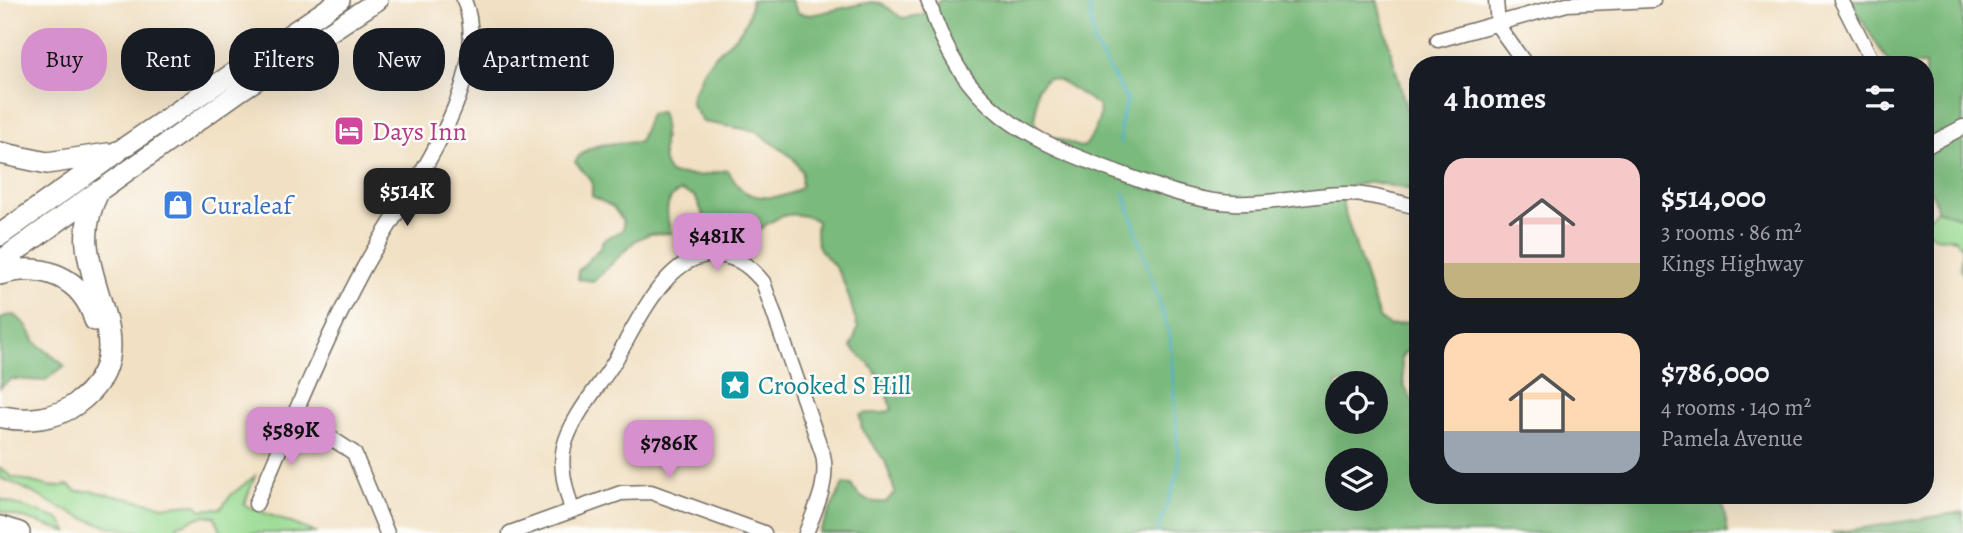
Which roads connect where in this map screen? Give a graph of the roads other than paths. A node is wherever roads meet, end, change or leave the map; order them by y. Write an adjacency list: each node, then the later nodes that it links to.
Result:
1 (340, 0): 14 (main road)
2 (378, 0): 16 (main road)
3 (464, 0): 21 (street)
4 (928, 0): 17 (street)
5 (1496, 0): 8 (street)
6 (1653, 0): 8 (street)
7 (1841, 0): 11 (street)
8 (1498, 26): 9 (street); 10 (street)
9 (1438, 40)
10 (1520, 56)
11 (1869, 56)
12 (1963, 127): 13 (street)
13 (1934, 140)
14 (117, 152): 15 (highway); 18 (highway)
15 (0, 153)
16 (98, 192): 19 (highway); 22 (highway)
17 (1409, 205)
18 (0, 235)
19 (0, 262)
20 (0, 274): 22 (highway)
21 (296, 415): 23 (street); 25 (street)
22 (2, 417)
23 (256, 504)
24 (572, 510): 26 (street); 27 (street); 28 (street)
25 (387, 533)
26 (510, 533)
27 (764, 533)
28 (806, 533)

